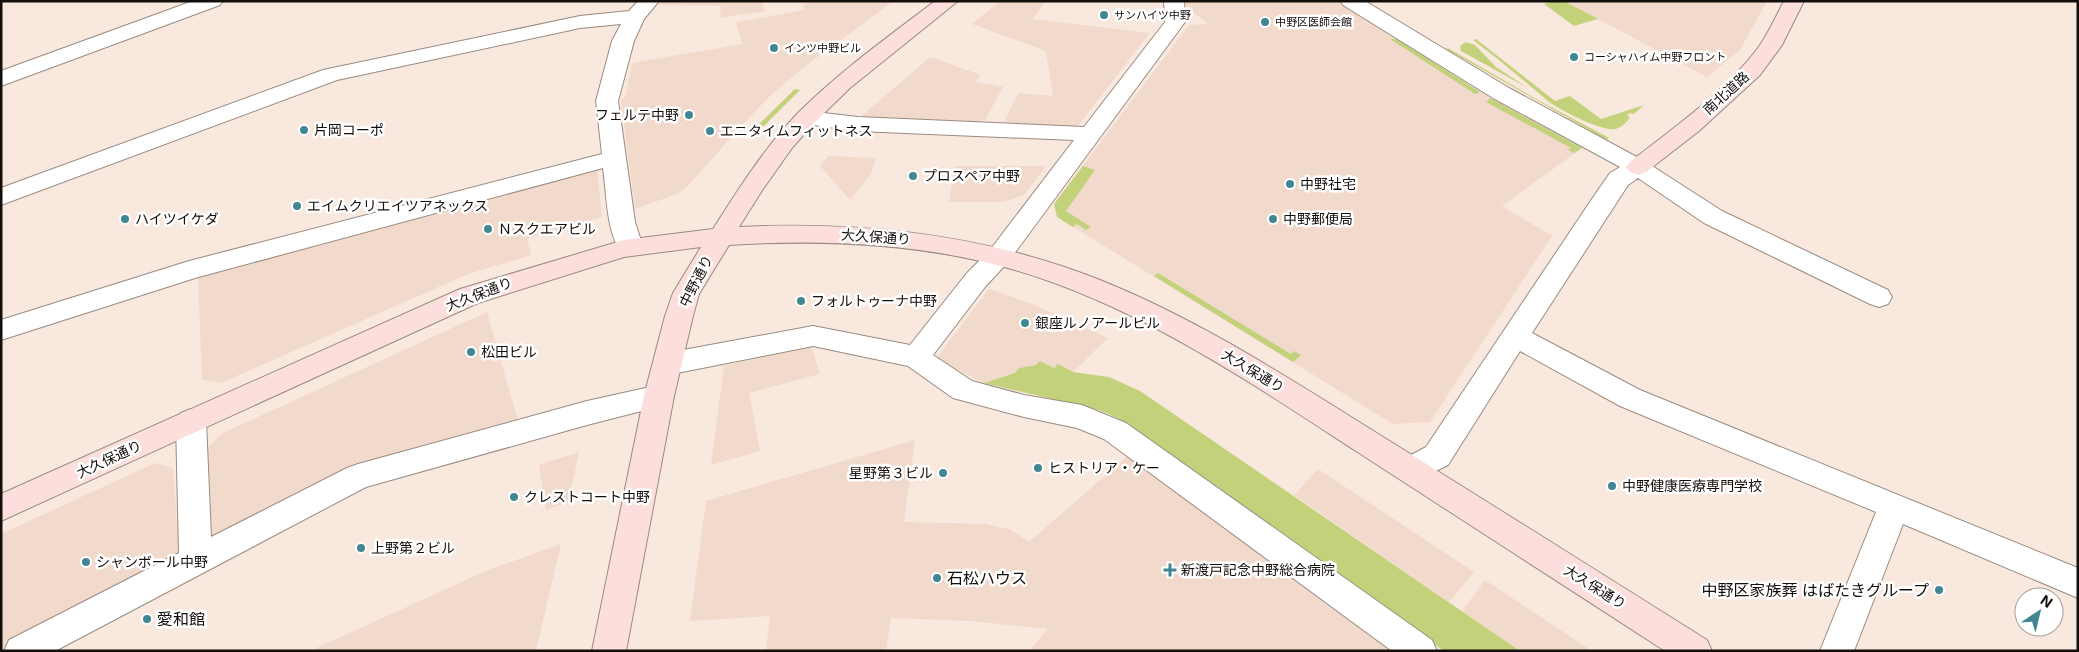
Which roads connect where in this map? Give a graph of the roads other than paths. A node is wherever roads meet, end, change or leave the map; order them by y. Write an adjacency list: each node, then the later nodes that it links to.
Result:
1 (213, 1): 7 (street)
2 (948, 1): 8 (main road, 中野通り)
3 (1174, 1): 9 (street)
4 (1350, 1): 11 (street)
5 (1794, 1): 11 (main road, 南北道路)
6 (642, 9): 10 (street); 12 (street)
7 (1, 79)
8 (806, 118): 9 (street); 13 (main road, 中野通り)
9 (1089, 134): 15 (street)
10 (614, 158): 14 (street); 17 (street)
11 (1638, 167): 16 (street); 18 (street)
12 (1, 196)
13 (720, 237): 14 (main road, 大久保通り); 15 (main road, 大久保通り); 20 (main road, 中野通り)
14 (630, 247): 22 (main road, 大久保通り)
15 (999, 256): 19 (street); 23 (main road, 大久保通り)
16 (1879, 297)
17 (1, 330)
18 (1515, 336): 23 (street); 24 (street)
19 (916, 357): 20 (street); 30 (street)
20 (667, 364): 21 (main road, 中野通り)
21 (659, 396): 26 (street); 29 (main road, 中野通り)
22 (191, 422): 25 (main road, 大久保通り); 26 (street)
23 (1411, 470): 31 (main road, 大久保通り)
24 (1894, 506): 27 (street); 32 (street)
25 (1, 508)
26 (196, 560): 28 (street)
27 (2078, 583)
28 (21, 651)
29 (609, 651)
30 (1420, 651)
31 (1695, 651)
32 (1837, 651)

